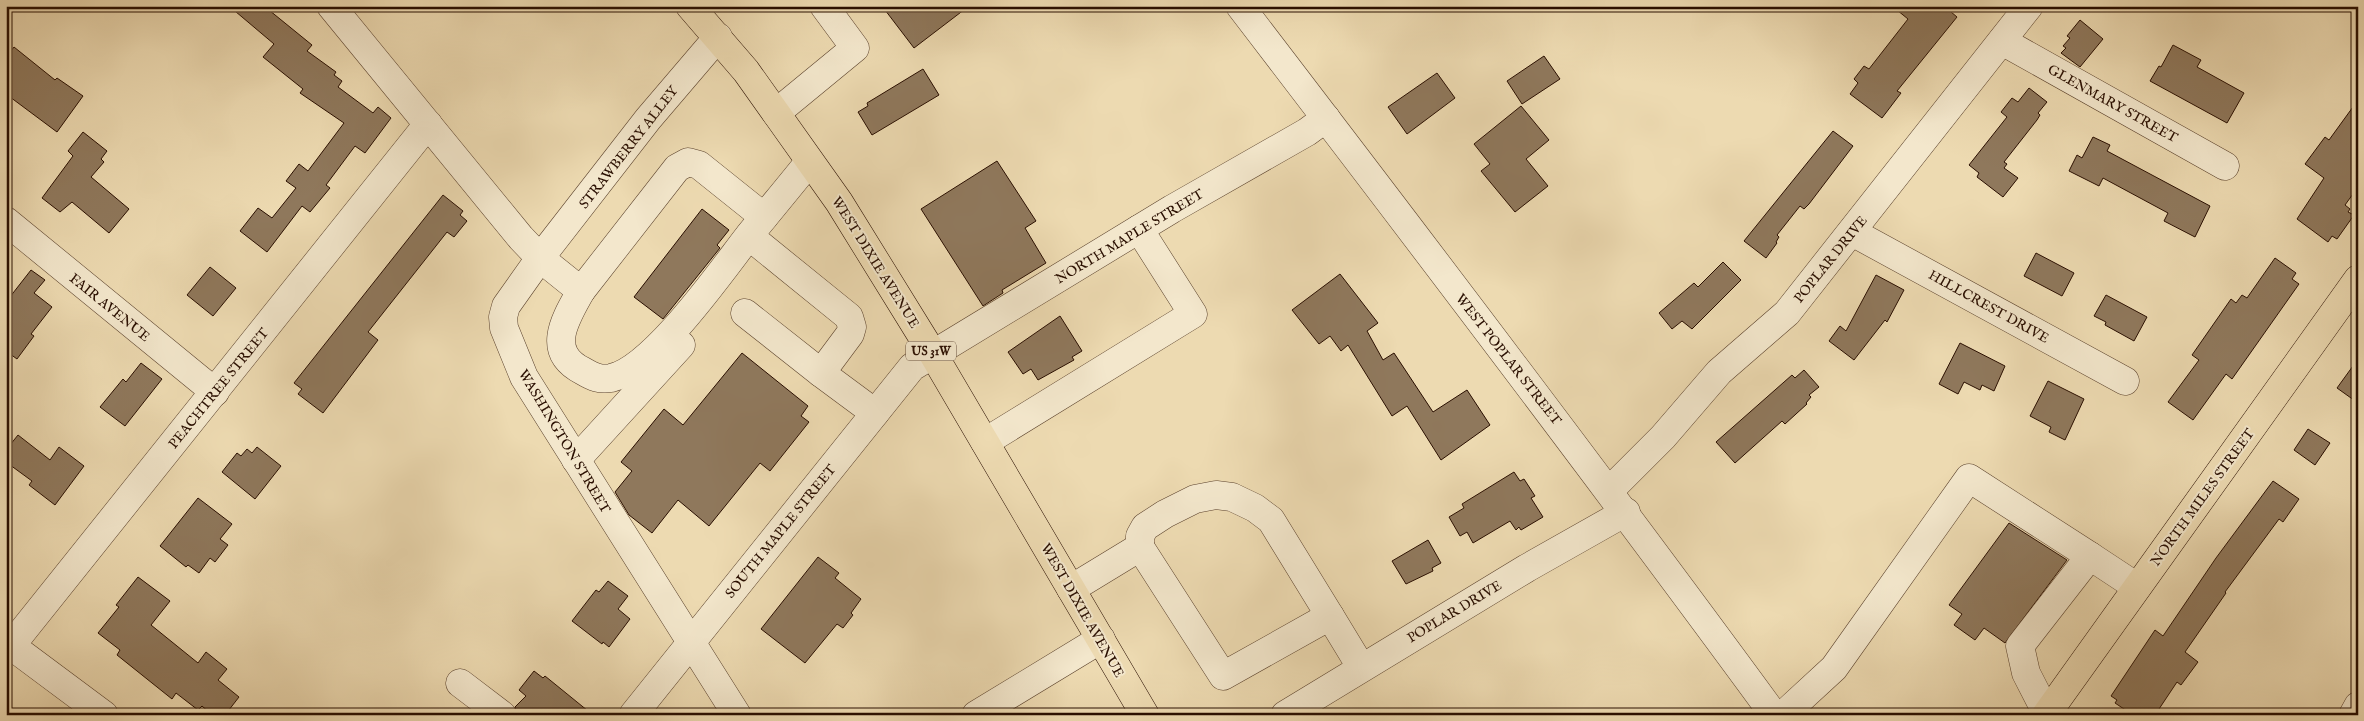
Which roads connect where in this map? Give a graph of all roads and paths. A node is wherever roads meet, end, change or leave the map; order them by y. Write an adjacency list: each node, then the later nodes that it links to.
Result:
1 (331, 6): 10 (street)
2 (824, 6): 8 (street)
3 (1240, 6): 9 (street, WEST POPLAR STREET)
4 (2029, 6): 7 (street, POPLAR DRIVE)
5 (693, 7): 6 (main road, WEST DIXIE AVENUE / US 31W)
6 (718, 37): 8 (main road, WEST DIXIE AVENUE / US 31W); 17 (street, STRAWBERRY ALLEY)
7 (2002, 40): 12 (street, GLENMARY STREET); 16 (street, POPLAR DRIVE)
8 (776, 113): 11 (main road, WEST DIXIE AVENUE / US 31W)
9 (1326, 118): 15 (street, NORTH MAPLE STREET); 29 (street, WEST POPLAR STREET)
10 (428, 124): 17 (street); 25 (street, PEACHTREE STREET)
11 (809, 162): 14 (street); 22 (main road, WEST DIXIE AVENUE / US 31W)
12 (2225, 166)
13 (6, 221): 25 (street, FAIR AVENUE)
14 (757, 227): 19 (street); 21 (street); 23 (street)
15 (1139, 229): 22 (street, NORTH MAPLE STREET); 27 (street)
16 (1852, 232): 24 (street, HILLCREST DRIVE); 29 (street, POPLAR DRIVE)
17 (540, 258): 19 (street); 28 (street, WASHINGTON STREET)
18 (2358, 279): 33 (main road, NORTH MILES STREET)
19 (581, 290): 21 (street)
20 (746, 312): 23 (street)
21 (676, 329): 28 (street)
22 (933, 354): 26 (street, SOUTH MAPLE STREET); 27 (main road, WEST DIXIE AVENUE / US 31W)
23 (822, 374): 26 (street)
24 (2125, 380)
25 (215, 392): 38 (street, PEACHTREE STREET)
26 (875, 413): 37 (street, SOUTH MAPLE STREET)
27 (985, 442): 34 (main road, WEST DIXIE AVENUE / US 31W)
28 (576, 460): 37 (street, WASHINGTON STREET)
29 (1609, 491): 30 (street, WEST POPLAR STREET)
30 (1626, 512): 39 (street, POPLAR DRIVE); 50 (street, WEST POPLAR STREET)
31 (1140, 547): 34 (street); 35 (street); 35 (street)
32 (2090, 556): 33 (street); 43 (street); 51 (street)
33 (2137, 587): 43 (main road, NORTH MILES STREET)
34 (1071, 589): 36 (main road, WEST DIXIE AVENUE / US 31W)
35 (1330, 616): 39 (street)
36 (1101, 640): 42 (street); 48 (main road, WEST DIXIE AVENUE / US 31W)
37 (690, 642): 46 (street, SOUTH MAPLE STREET); 47 (street, WASHINGTON STREET)
38 (8, 646): 44 (street)
39 (1361, 668): 49 (street, POPLAR DRIVE)
40 (460, 683): 45 (street)
41 (2358, 706): 52 (street)
42 (981, 713)
43 (2046, 714)
44 (104, 715)
45 (502, 715)
46 (634, 715)
47 (737, 715)
48 (1145, 715)
49 (1285, 715)
50 (1774, 715)
51 (1783, 715)
52 (2353, 715)

